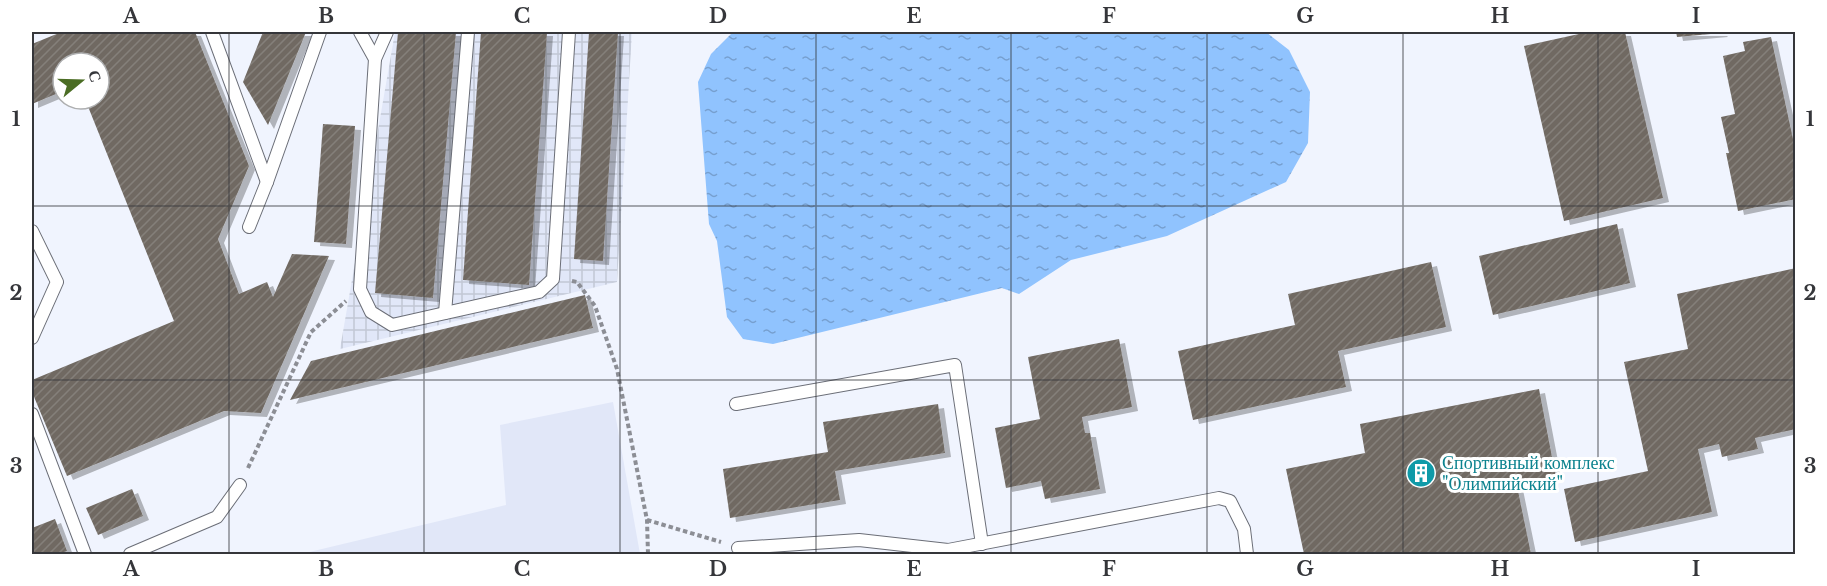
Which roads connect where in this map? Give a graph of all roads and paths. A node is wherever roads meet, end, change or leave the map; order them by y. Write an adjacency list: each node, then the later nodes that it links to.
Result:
1 (212, 32): 8 (lane)
2 (320, 32): 8 (lane)
3 (360, 32): 7 (lane)
4 (387, 32): 7 (lane)
5 (468, 32): 13 (lane)
6 (569, 32): 11 (lane)
7 (375, 59): 12 (lane)
8 (267, 182): 9 (lane)
9 (249, 227)
10 (32, 231): 14 (lane)
11 (554, 279): 13 (lane); 18 (path)
12 (360, 289): 13 (lane); 17 (path)
13 (445, 313)
14 (32, 338)
15 (736, 404): 19 (lane)
16 (32, 414): 22 (lane)
17 (240, 485): 23 (lane)
18 (647, 520): 20 (path); 24 (path)
19 (982, 544): 21 (lane); 25 (lane)
20 (738, 548): 21 (lane)
21 (949, 552)
22 (85, 555)
23 (130, 555)
24 (648, 555)
25 (1247, 555)

